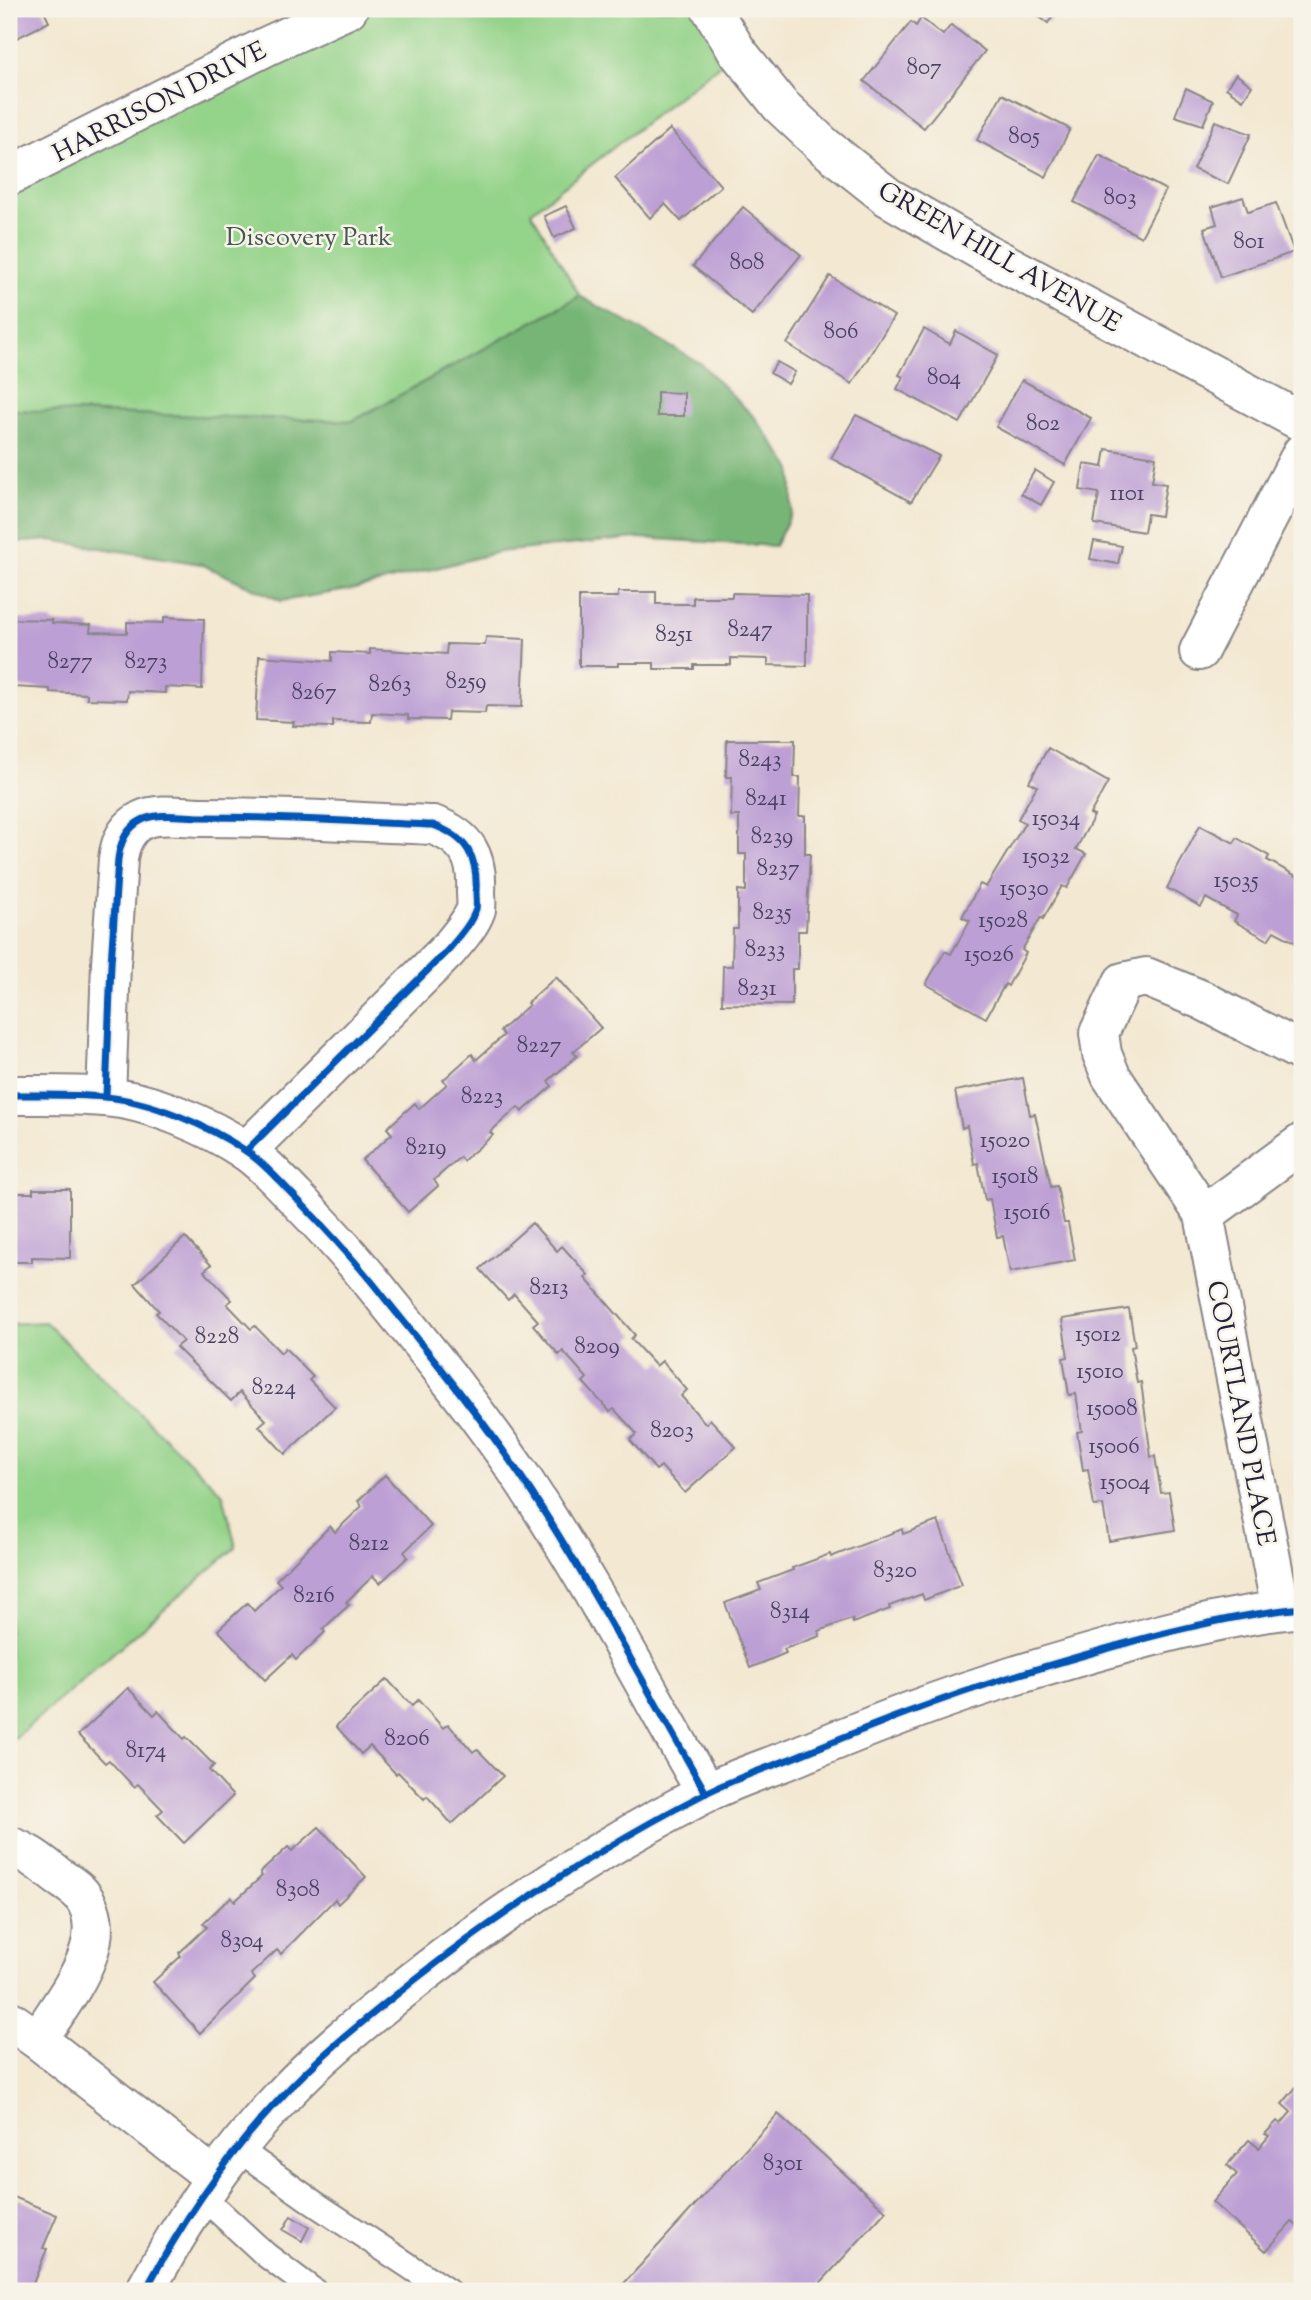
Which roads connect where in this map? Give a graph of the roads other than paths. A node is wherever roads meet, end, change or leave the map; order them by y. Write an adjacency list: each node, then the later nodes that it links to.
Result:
1 (348, 9): 3 (street, HARRISON DRIVE)
2 (711, 9): 4 (street, GREEN HILL AVENUE)
3 (9, 176)
4 (1302, 422)
5 (1302, 453): 6 (street)
6 (1199, 651)
7 (1302, 1052): 12 (street)
8 (9, 1095): 9 (street)
9 (106, 1097): 11 (street); 11 (street)
10 (1302, 1143): 12 (street)
11 (246, 1151): 14 (street)
12 (1204, 1215): 13 (street, COURTLAND PLACE)
13 (1291, 1609): 14 (street)
14 (706, 1793): 17 (street)
15 (9, 1846): 16 (street)
16 (24, 2030): 18 (street)
17 (238, 2149): 18 (street); 21 (lane)
18 (209, 2187): 19 (street); 20 (lane)
19 (145, 2291)
20 (314, 2291)
21 (447, 2291)

